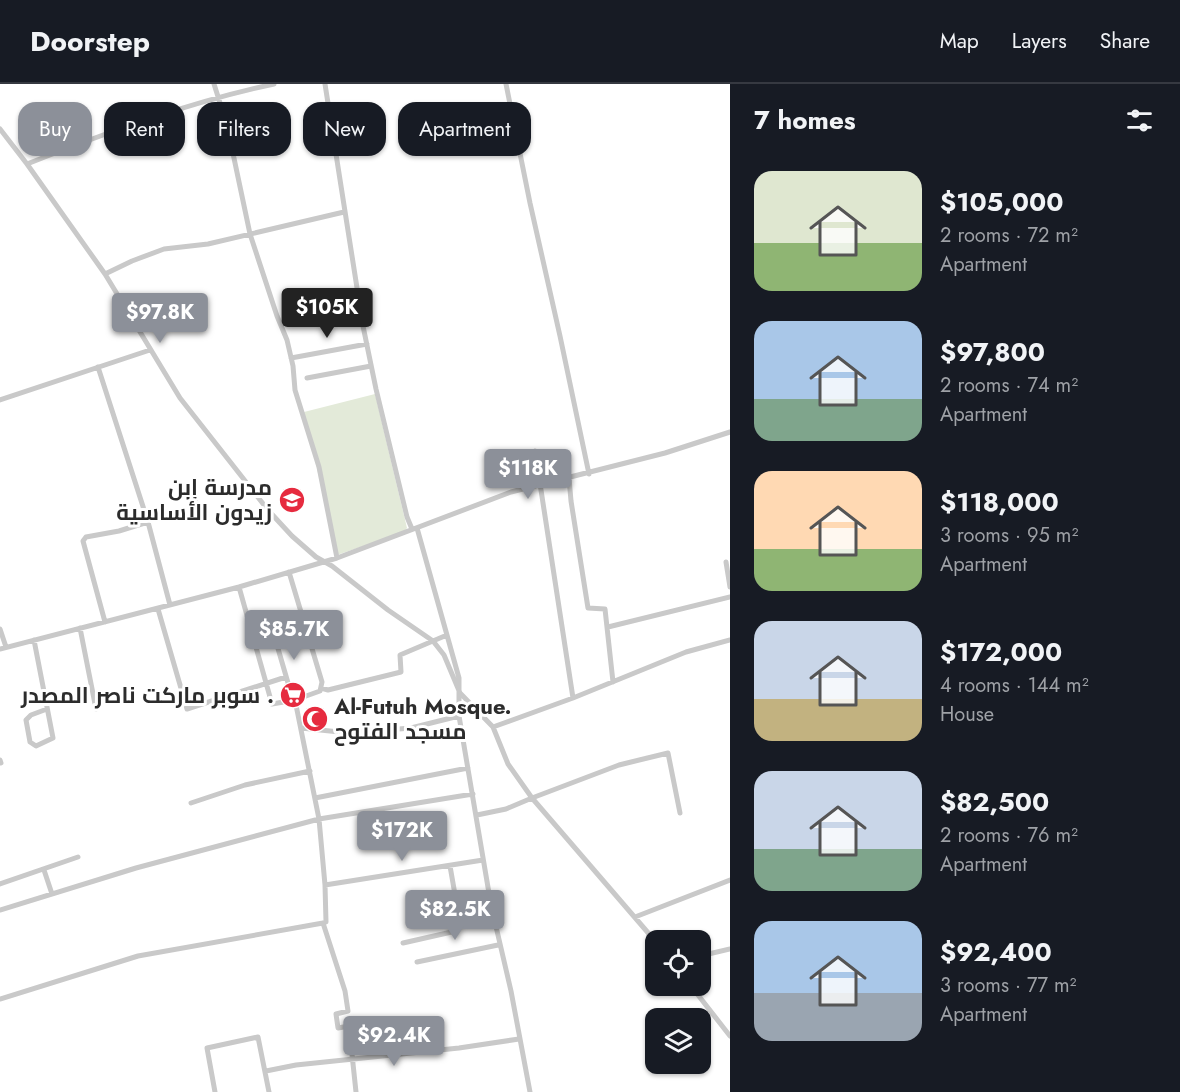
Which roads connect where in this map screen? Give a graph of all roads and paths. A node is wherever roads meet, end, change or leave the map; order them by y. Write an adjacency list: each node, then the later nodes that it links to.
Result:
1 (214, 84): 5 (street)
2 (274, 84): 5 (street)
3 (325, 84): 8 (street)
4 (506, 84): 20 (street)
5 (217, 96): 7 (street); 9 (street)
6 (0, 129): 7 (street)
7 (27, 164): 10 (street)
8 (344, 212): 9 (street); 11 (street)
9 (250, 234): 10 (street); 13 (street)
10 (105, 274): 12 (street)
11 (367, 344): 13 (street); 15 (street)
12 (150, 350): 14 (street); 26 (street)
13 (291, 358): 25 (street)
14 (98, 366): 17 (street); 23 (street)
15 (371, 366): 16 (street); 24 (street)
16 (307, 378)
17 (0, 400)
18 (730, 432): 20 (street)
19 (535, 451): 22 (street)
20 (589, 474): 21 (street)
21 (569, 478): 22 (street); 35 (street)
22 (540, 485): 24 (street); 49 (street)
23 (148, 522): 32 (street); 34 (street)
24 (414, 529): 25 (street); 39 (street)
25 (337, 558): 26 (street)
26 (325, 561): 28 (street); 42 (street)
27 (726, 562): 30 (street)
28 (289, 572): 29 (street); 47 (street)
29 (238, 587): 32 (street); 46 (street)
30 (730, 587)
31 (730, 597): 35 (street)
32 (170, 605): 33 (street)
33 (158, 609): 34 (street); 46 (street)
34 (105, 622): 36 (street)
35 (608, 627): 45 (street)
36 (80, 628): 40 (street); 52 (street)
37 (272, 628): 44 (street)
38 (0, 629): 43 (street)
39 (447, 635): 42 (street); 48 (street)
40 (34, 640): 43 (street); 51 (street)
41 (730, 640): 45 (street)
42 (433, 641): 47 (street); 48 (street)
43 (3, 648)
44 (286, 677): 46 (street); 50 (street)
45 (613, 681): 49 (street)
46 (266, 682): 50 (street)
47 (321, 688): 50 (street)
48 (460, 693): 53 (street); 54 (street)
49 (573, 698): 54 (street)
50 (294, 700): 55 (street)
51 (47, 709): 51 (street)
52 (96, 709)
53 (459, 716): 55 (street); 56 (street)
54 (493, 727): 60 (street)
55 (301, 728): 57 (street)
56 (468, 768): 58 (street); 59 (street)
57 (310, 771): 59 (street); 61 (street)
58 (473, 794): 63 (street); 64 (street)
59 (315, 798): 64 (street)
60 (531, 798): 62 (street); 63 (street); 74 (street)
61 (191, 803)
62 (680, 813)
63 (477, 815): 66 (street)
64 (319, 819): 71 (street); 72 (street)
65 (78, 857): 68 (street)
66 (483, 860): 67 (street); 78 (street)
67 (450, 866): 71 (street); 77 (street)
68 (45, 870): 70 (street); 72 (street)
69 (730, 880): 74 (street)
70 (0, 884)
71 (325, 885): 75 (street)
72 (52, 894): 73 (street)
73 (0, 910)
74 (635, 917): 76 (street)
75 (323, 923): 83 (street); 86 (street)
76 (646, 930)
77 (403, 943)
78 (498, 945): 81 (street); 85 (street)
79 (730, 949): 80 (street)
80 (711, 953)
81 (417, 962)
82 (698, 996): 84 (street)
83 (0, 999)
84 (730, 1036)
85 (519, 1039): 86 (street); 91 (street)
86 (354, 1060): 87 (street); 90 (street)
87 (266, 1071): 88 (street); 89 (street)
88 (216, 1092)
89 (269, 1092)
90 (356, 1092)
91 (530, 1092)

